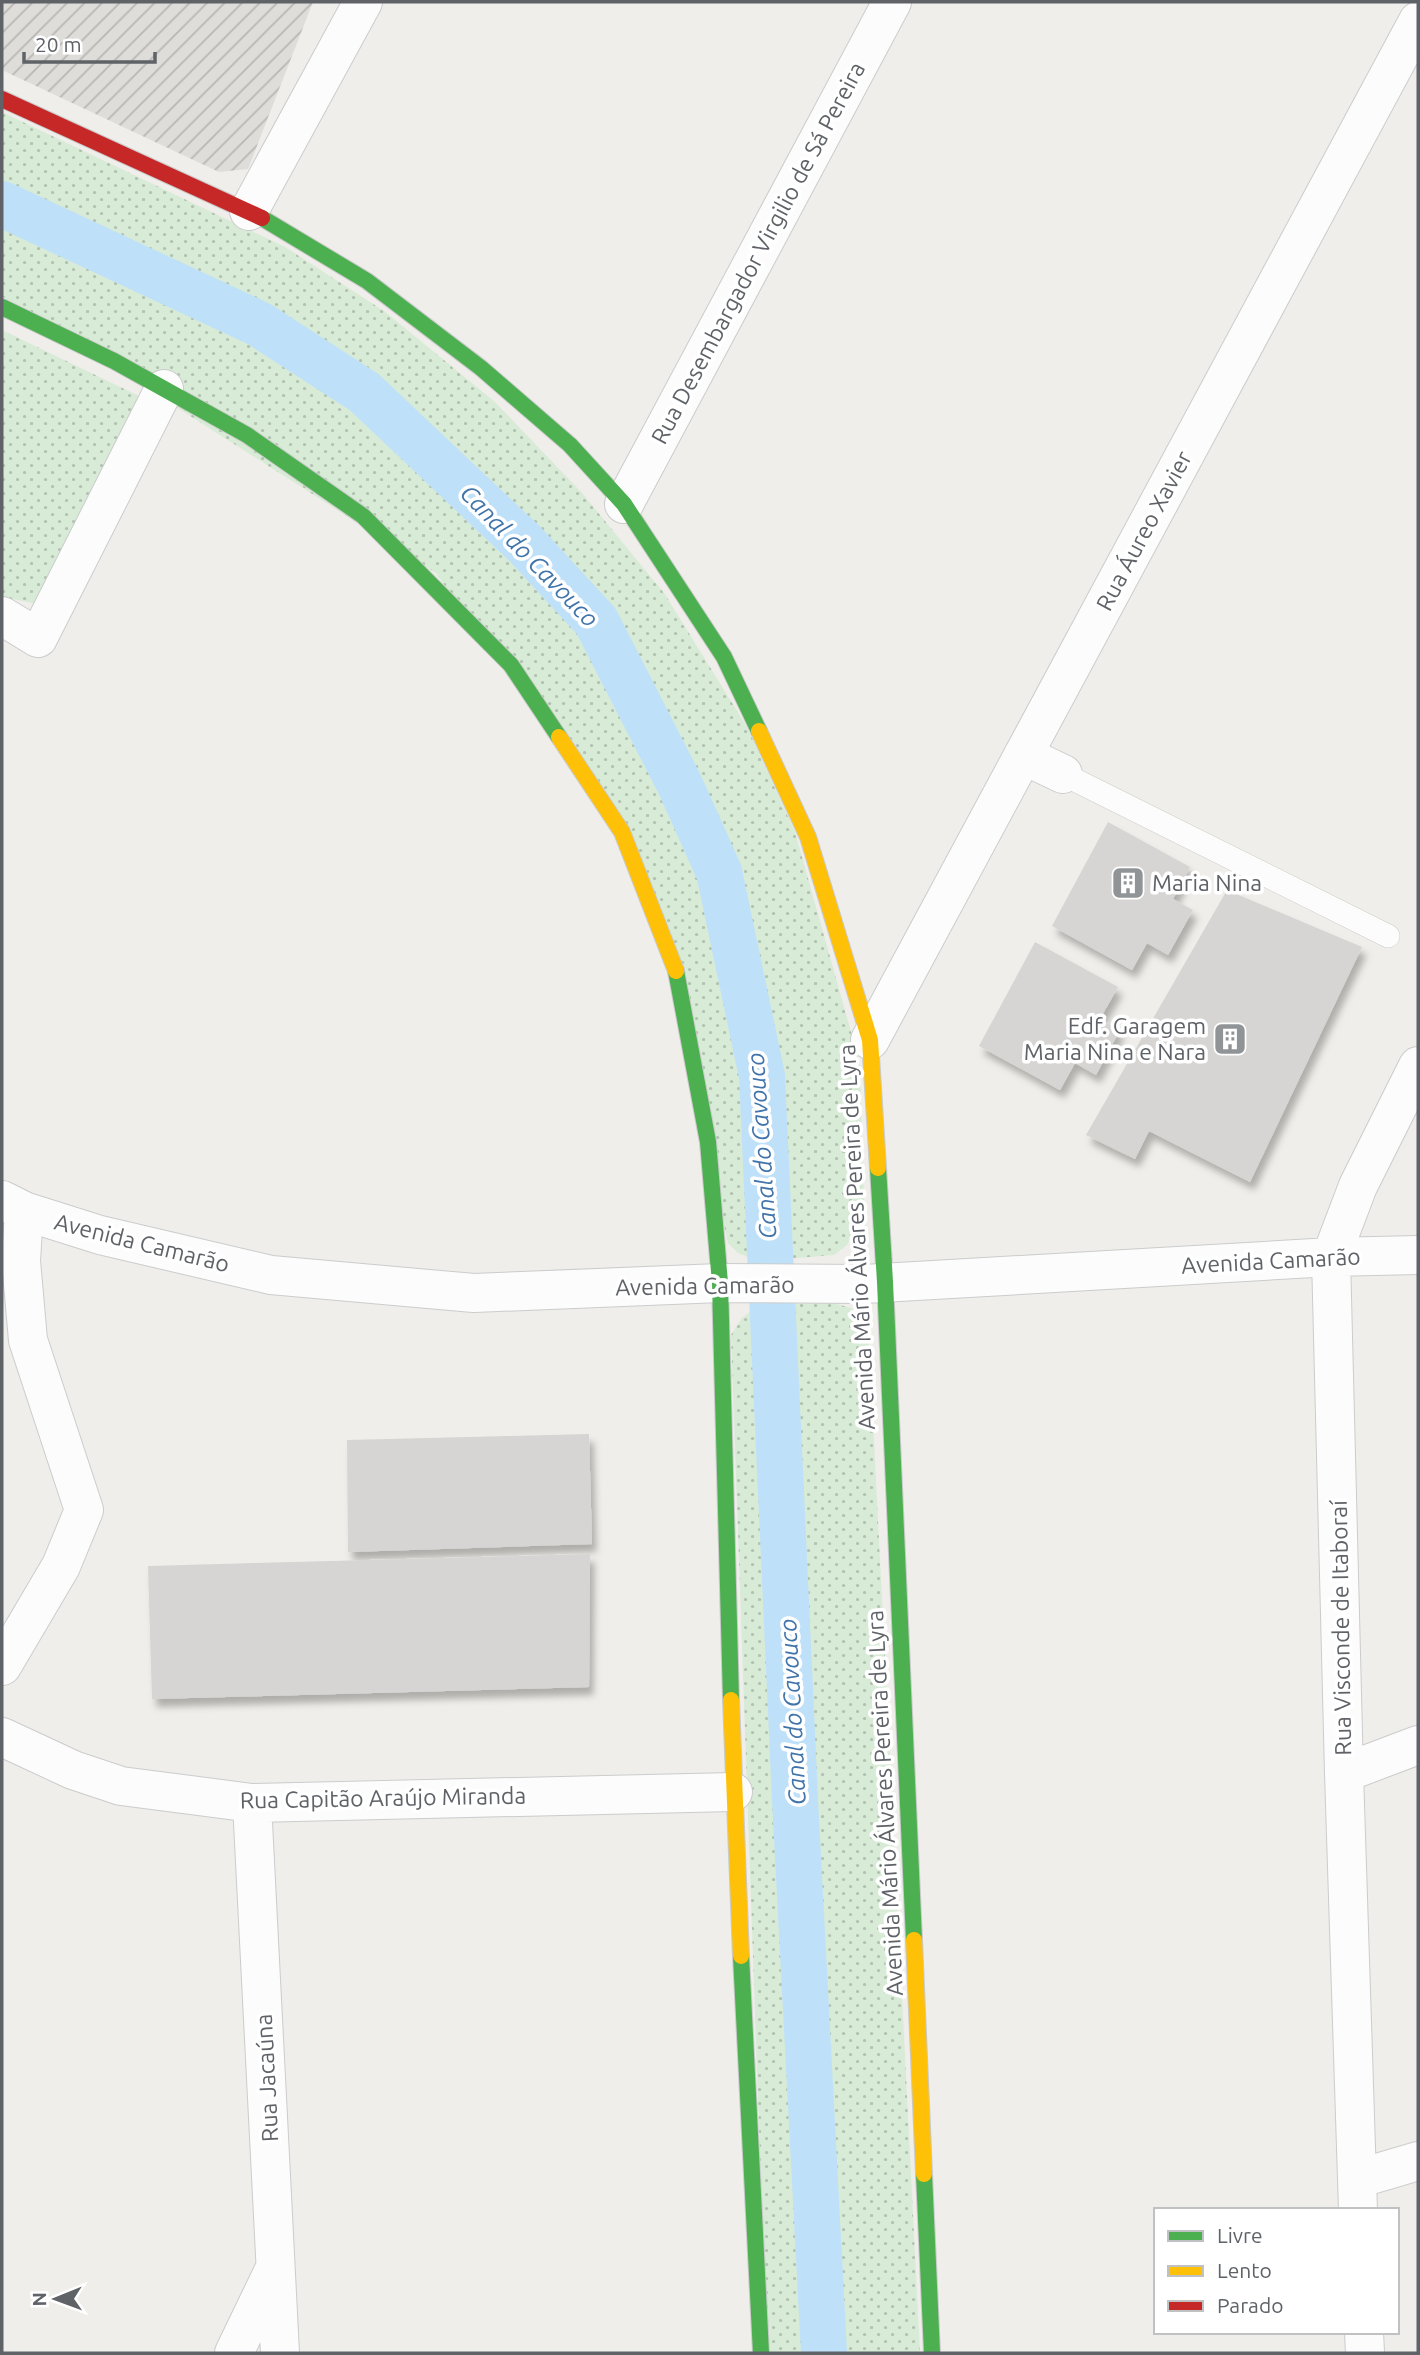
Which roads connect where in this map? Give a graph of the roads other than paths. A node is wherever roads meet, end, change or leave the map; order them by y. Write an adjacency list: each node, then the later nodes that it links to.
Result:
1 (363, 2): 5 (street)
2 (892, 2): 8 (street, Rua Desembargador Virgilio de Sá Pereira)
3 (1418, 21): 10 (street, Rua Áureo Xavier)
4 (2, 99): 5 (street, Avenida Mário Álvares Pereira de Lyra)
5 (249, 211): 8 (street, Avenida Mário Álvares Pereira de Lyra)
6 (2, 307): 7 (street)
7 (164, 388): 9 (street); 18 (street)
8 (624, 504): 13 (street, Avenida Mário Álvares Pereira de Lyra)
9 (2, 616)
10 (1023, 755): 11 (street); 13 (street, Rua Áureo Xavier)
11 (1063, 774): 12 (lane)
12 (1388, 936)
13 (870, 1040): 19 (street, Avenida Mário Álvares Pereira de Lyra)
14 (1418, 1066): 17 (street, Rua Visconde de Itaboraí)
15 (13, 1206): 18 (street, Avenida Camarão); 20 (street)
16 (1418, 1255): 17 (street, Avenida Camarão)
17 (1331, 1256): 19 (street, Avenida Camarão); 23 (street, Rua Visconde de Itaboraí)
18 (732, 1283): 19 (street, Avenida Camarão); 24 (street)
19 (874, 1283): 33 (street, Avenida Mário Álvares Pereira de Lyra)
20 (2, 1666)
21 (2, 1737): 25 (street, Rua Capitão Araújo Miranda)
22 (1418, 1745): 23 (street)
23 (1344, 1773): 27 (street, Rua Visconde de Itaboraí)
24 (733, 1793): 25 (street, Rua Capitão Araújo Miranda); 32 (street)
25 (252, 1803): 28 (street, Rua Jacaúna)
26 (1418, 2161): 27 (street)
27 (1358, 2194)
28 (276, 2265): 30 (street); 31 (street, Rua Jacaúna)
29 (1364, 2334): 34 (street)
30 (234, 2353)
31 (280, 2353)
32 (761, 2353)
33 (932, 2353)
34 (1365, 2353)

